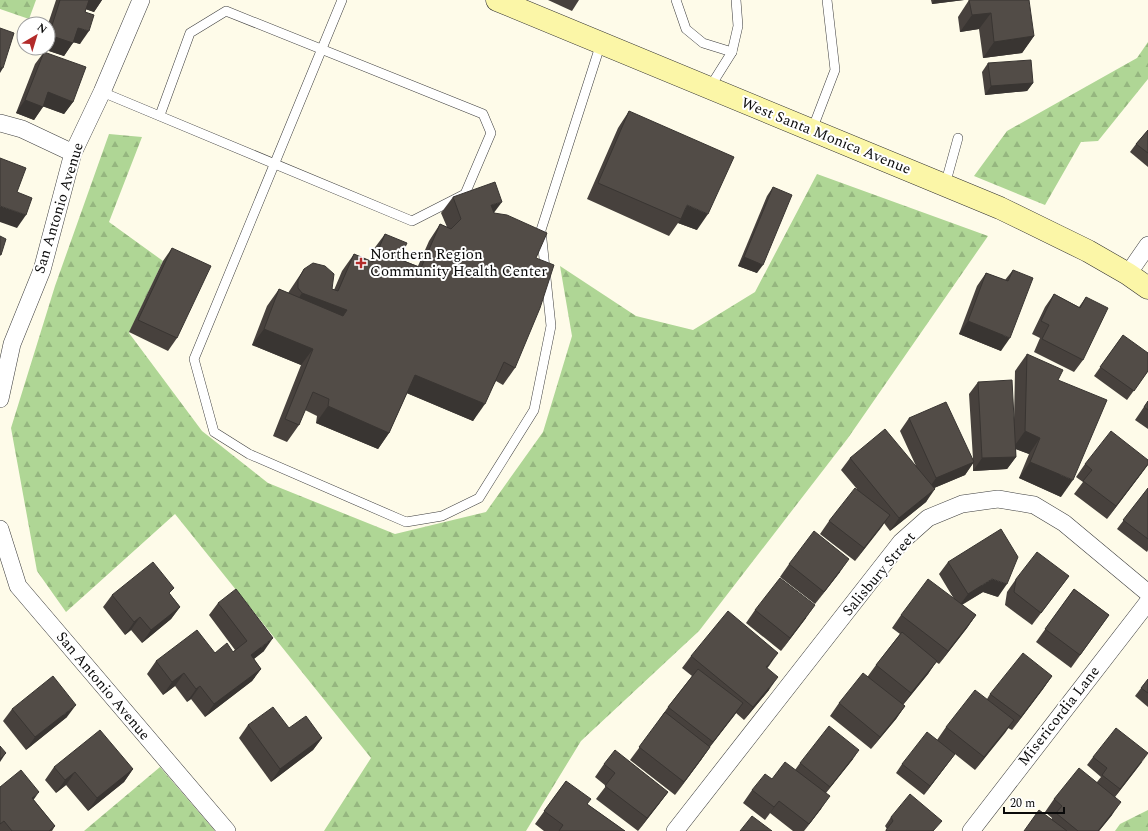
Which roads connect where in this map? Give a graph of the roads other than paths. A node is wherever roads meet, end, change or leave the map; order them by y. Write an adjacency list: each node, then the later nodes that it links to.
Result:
1 (141, 0): 11 (street, San Antonio Avenue)
2 (342, 0): 8 (lane)
3 (496, 0): 7 (main road, West Santa Monica Avenue)
4 (676, 0): 9 (lane)
5 (736, 0): 9 (lane)
6 (827, 0): 14 (lane)
7 (601, 43): 10 (main road, West Santa Monica Avenue); 17 (lane)
8 (322, 49): 12 (lane); 17 (lane); 17 (lane)
9 (732, 52): 10 (lane)
10 (710, 88): 14 (main road, West Santa Monica Avenue)
11 (102, 92): 12 (lane); 16 (street, San Antonio Avenue)
12 (160, 116): 17 (lane)
13 (0, 123): 16 (street)
14 (812, 130): 18 (main road, West Santa Monica Avenue)
15 (958, 138): 18 (lane)
16 (73, 153): 22 (street, San Antonio Avenue)
17 (275, 164)
18 (945, 185): 20 (main road, West Santa Monica Avenue)
19 (1148, 245): 20 (street)
20 (1128, 274): 21 (main road, West Santa Monica Avenue)
21 (1148, 288)
22 (0, 399)
23 (0, 529): 26 (street, San Antonio Avenue)
24 (1148, 593): 27 (street, Salisbury Street)
25 (1148, 602): 28 (street, Misericordia Lane)
26 (227, 831)
27 (675, 831)
28 (971, 831)

